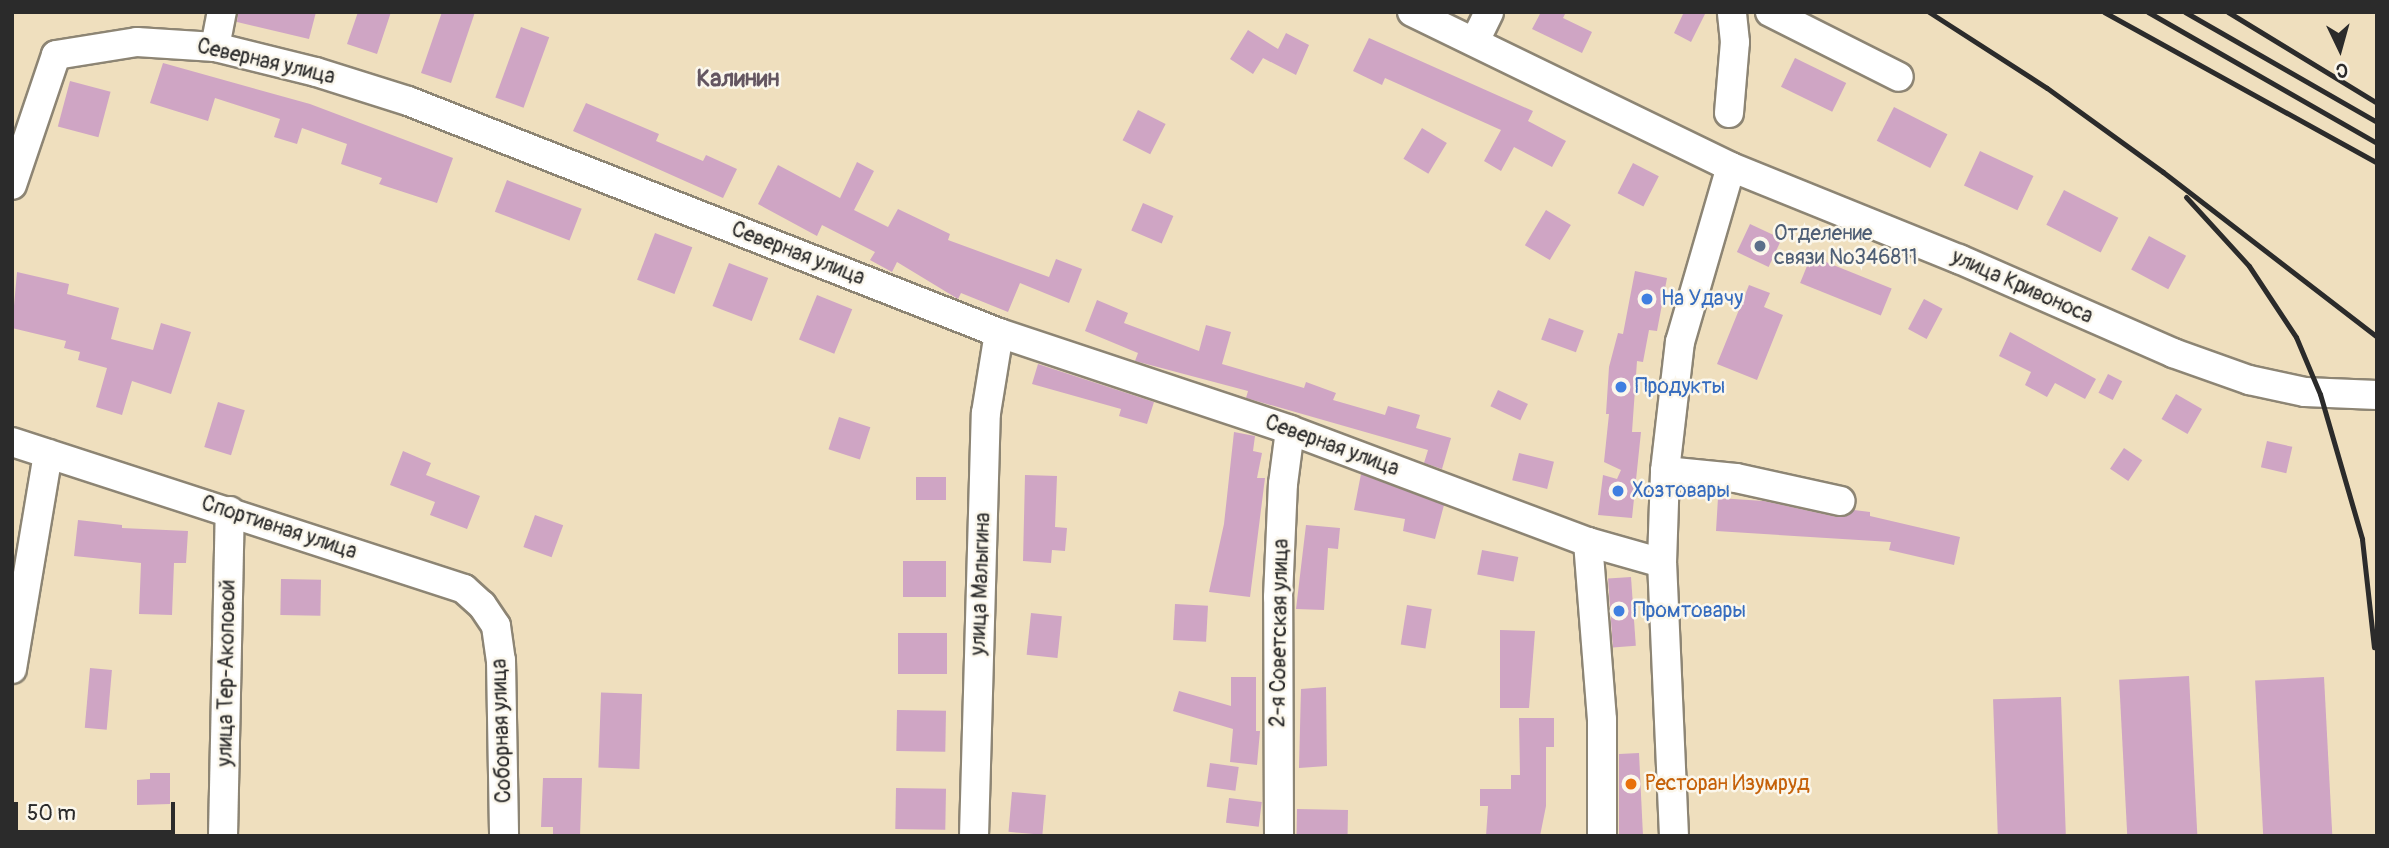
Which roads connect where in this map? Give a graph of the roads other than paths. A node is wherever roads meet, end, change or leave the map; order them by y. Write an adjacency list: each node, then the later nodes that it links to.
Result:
1 (222, 12): 7 (street)
2 (1412, 12): 6 (street, улица Кривоноса)
3 (1489, 12): 6 (street)
4 (1732, 12): 9 (street)
5 (1770, 12): 8 (street)
6 (1475, 41): 10 (street, улица Кривоноса)
7 (215, 47): 11 (street, Северная улица); 12 (street, Северная улица)
8 (1899, 77)
9 (1729, 113)
10 (1731, 167): 13 (street, улица Кривоноса); 17 (street)
11 (12, 185)
12 (999, 333): 14 (street, Северная улица); 26 (street, улица Малыгина)
13 (2377, 395)
14 (1290, 430): 20 (street, Северная улица); 27 (street, 2-я Советская улица)
15 (12, 442): 16 (street)
16 (47, 454): 19 (street, Спортивная улица); 23 (street)
17 (1665, 471): 18 (street); 21 (street)
18 (1841, 501)
19 (230, 511): 22 (street, Спортивная улица); 24 (street, улица Тер-Акоповой)
20 (1588, 542): 21 (street, Северная улица); 28 (street)
21 (1662, 563): 29 (street)
22 (496, 626): 25 (street, Соборная улица)
23 (12, 669)
24 (223, 836)
25 (505, 836)
26 (974, 836)
27 (1279, 836)
28 (1602, 836)
29 (1674, 836)

